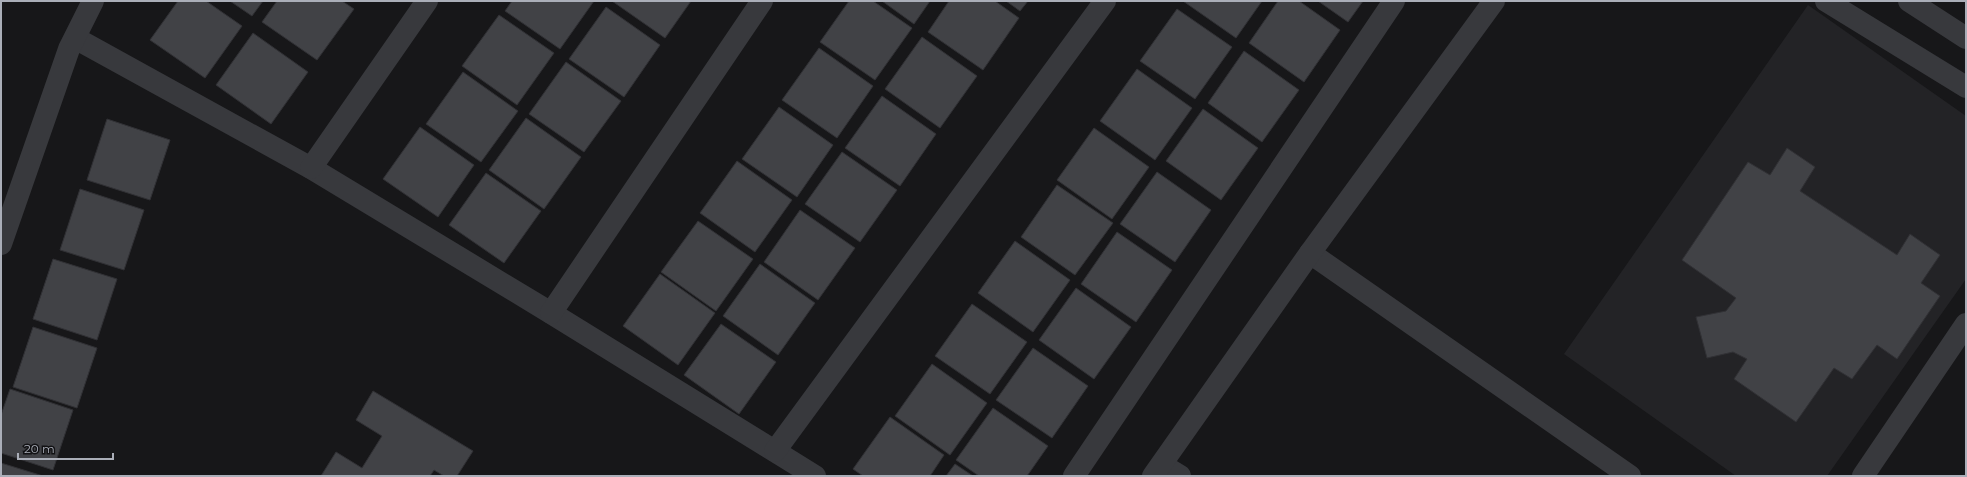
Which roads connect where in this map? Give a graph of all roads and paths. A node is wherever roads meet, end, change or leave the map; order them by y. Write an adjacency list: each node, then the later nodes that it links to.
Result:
1 (93, 1): 9 (street)
2 (426, 1): 12 (street)
3 (762, 1): 15 (street)
4 (1105, 1): 17 (street)
5 (1394, 1): 20 (street)
6 (1494, 1): 14 (street)
7 (1826, 1): 11 (street)
8 (1909, 1): 10 (street)
9 (75, 38): 12 (street); 13 (street)
10 (1966, 38)
11 (1966, 87)
12 (311, 168): 15 (street)
13 (1, 244)
14 (1310, 253): 18 (street); 22 (street)
15 (550, 312): 17 (street)
16 (1966, 324): 23 (street)
17 (774, 451): 19 (street)
18 (1158, 470): 21 (street)
19 (815, 476)
20 (1074, 476)
21 (1180, 476)
22 (1630, 476)
23 (1863, 476)

